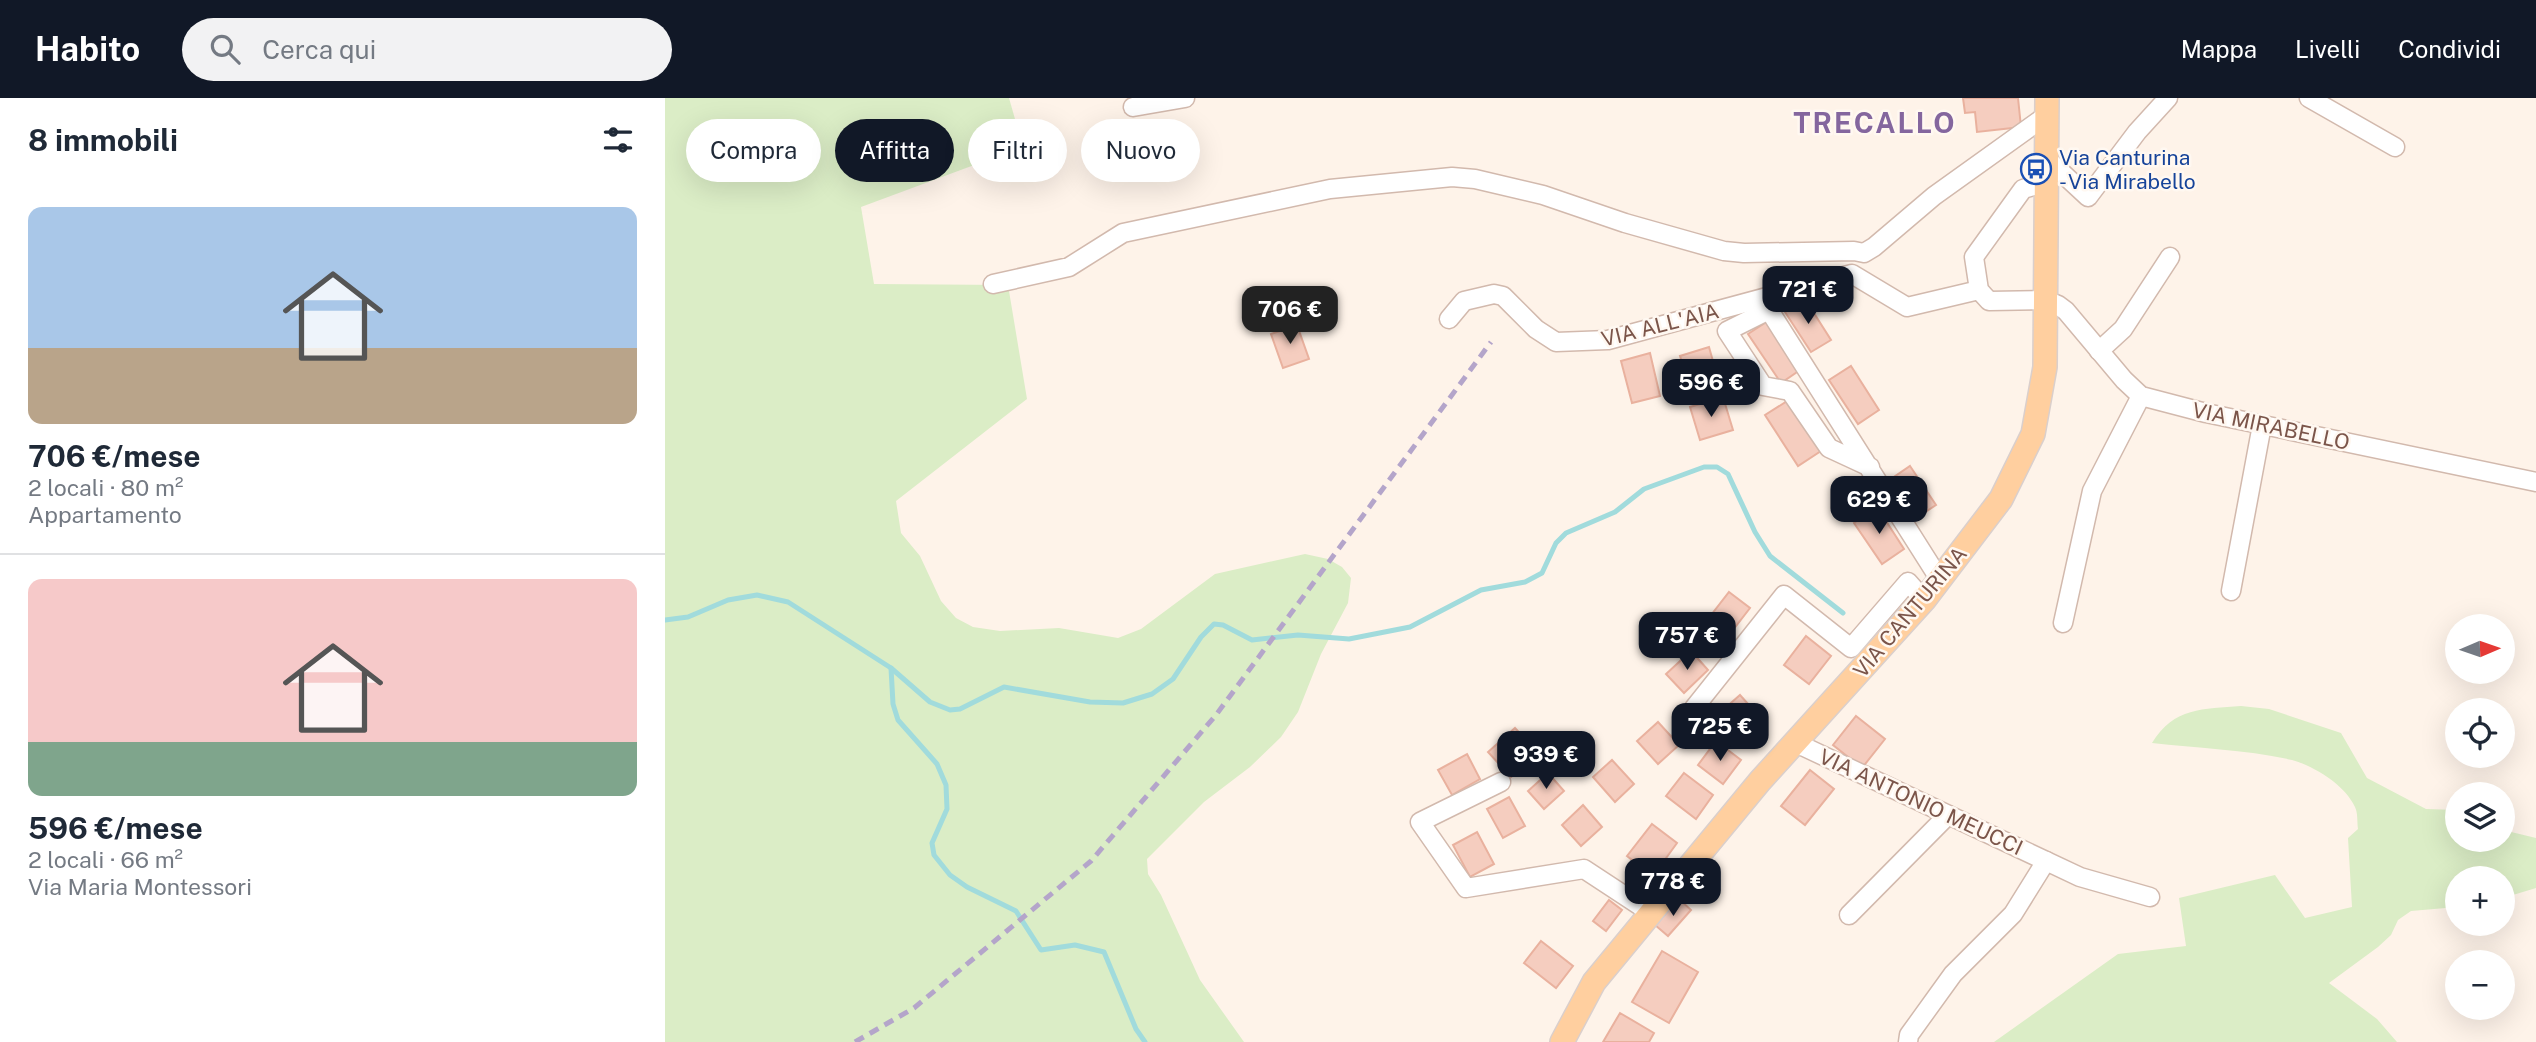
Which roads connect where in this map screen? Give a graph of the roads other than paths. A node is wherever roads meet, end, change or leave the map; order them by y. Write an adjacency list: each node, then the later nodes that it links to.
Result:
1 (1185, 98): 4 (street)
2 (2168, 98): 7 (street)
3 (2309, 98): 6 (street)
4 (1133, 107)
5 (2047, 107): 7 (main road, VIA CANTURINA); 10 (street)
6 (2395, 147)
7 (2046, 158): 8 (main road, VIA CANTURINA)
8 (2047, 182): 11 (street); 12 (main road, VIA CANTURINA)
9 (2170, 257): 14 (street)
10 (993, 284)
11 (1979, 290): 12 (street); 13 (street, VIA ALL'AIA)
12 (2046, 300): 14 (street); 19 (main road, VIA CANTURINA)
13 (1449, 319)
14 (2099, 351): 15 (street)
15 (2141, 396): 16 (street, VIA MIRABELLO); 22 (street)
16 (2262, 425): 18 (street, VIA MIRABELLO); 20 (street)
17 (1870, 467): 17 (street); 19 (street)
18 (2536, 482)
19 (1940, 580): 21 (main road, VIA CANTURINA)
20 (2231, 591)
21 (1924, 600): 23 (street); 24 (main road, VIA CANTURINA)
22 (2063, 623)
23 (1694, 708)
24 (1796, 743): 26 (street, VIA ANTONIO MEUCCI); 29 (main road, VIA CANTURINA)
25 (1501, 782): 29 (street)
26 (1948, 815): 27 (street, VIA ANTONIO MEUCCI); 30 (street)
27 (2046, 861): 28 (street, VIA ANTONIO MEUCCI); 32 (street, VIA ANTONIO MEUCCI)
28 (2150, 897)
29 (1651, 913): 31 (main road, VIA CANTURINA)
30 (1849, 915)
31 (1570, 1036)
32 (1908, 1042)

